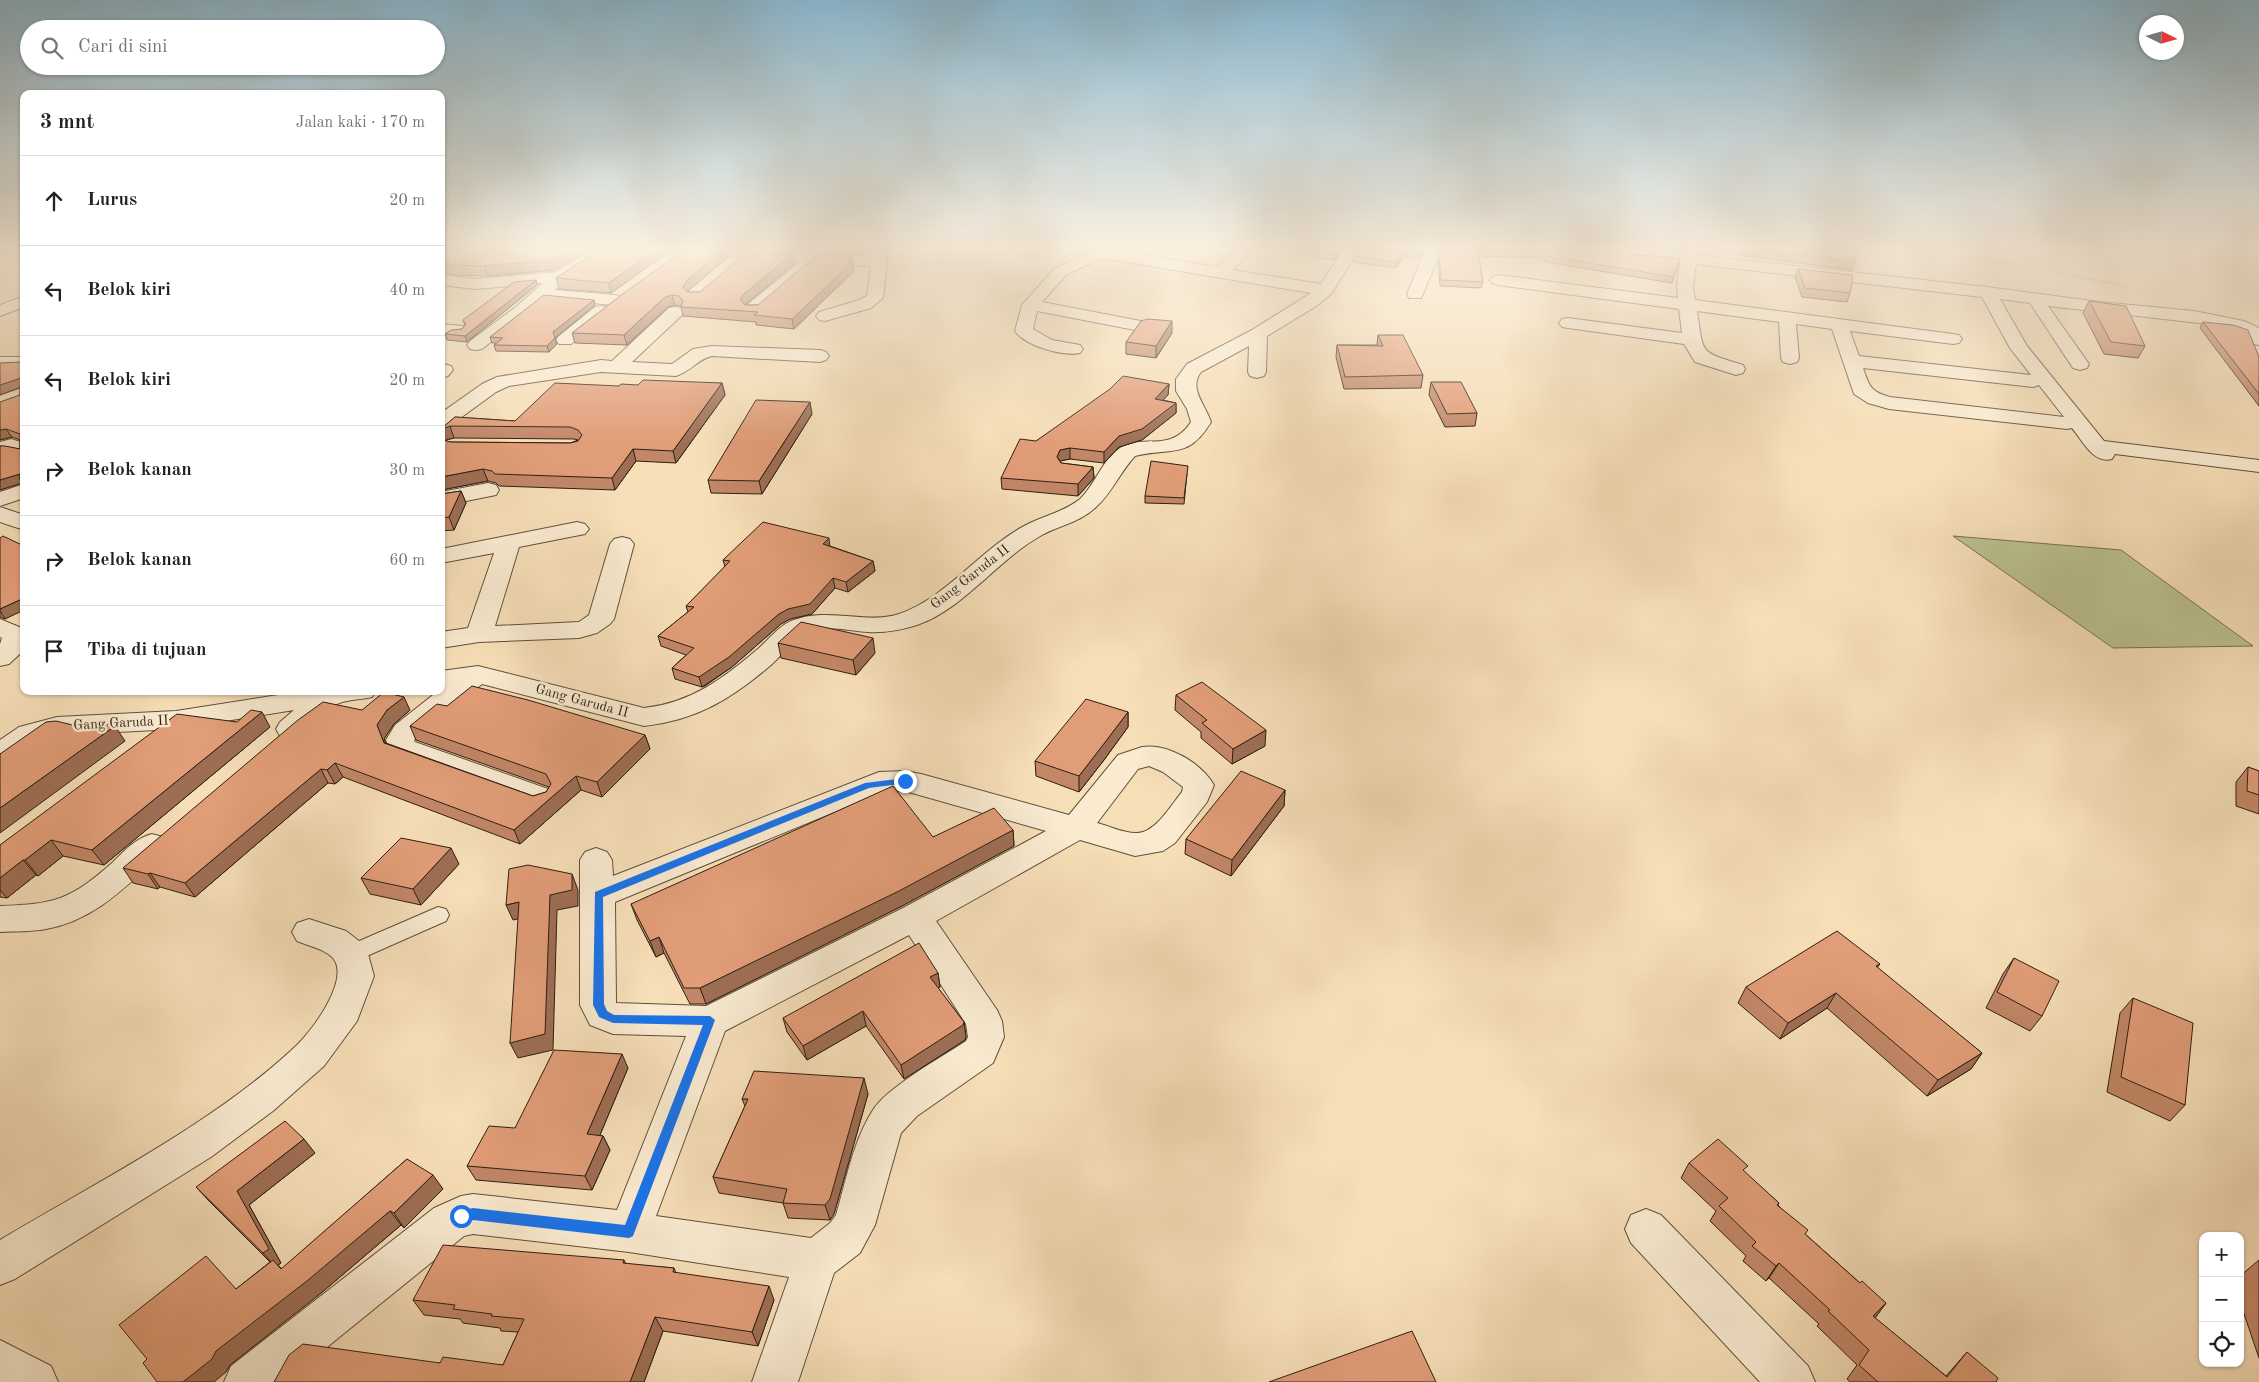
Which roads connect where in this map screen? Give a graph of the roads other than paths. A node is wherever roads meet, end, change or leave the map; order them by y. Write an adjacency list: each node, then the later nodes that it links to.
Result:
1 (514, 314): 23 (street)
2 (597, 314): 20 (street)
3 (672, 314): 31 (street)
4 (830, 314): 13 (street)
5 (1028, 314): 24 (street)
6 (1080, 314): 17 (street)
7 (1290, 314): 18 (street, Gang Garuda II)
8 (1685, 314): 21 (street)
9 (1780, 314): 14 (street)
10 (2000, 314): 37 (street)
11 (2046, 314): 30 (street)
12 (2172, 314): 22 (street)
13 (825, 316)
14 (1787, 316): 16 (street); 26 (street)
15 (1568, 323): 21 (street)
16 (1839, 324): 19 (street); 27 (street)
17 (1140, 326)
18 (1258, 334): 33 (street); 39 (street, Gang Garuda II)
19 (1953, 339)
20 (565, 340)
21 (1691, 340): 32 (street)
22 (2259, 340)
23 (476, 345)
24 (1074, 349)
25 (820, 356): 31 (street)
26 (1790, 358)
27 (1851, 361): 34 (street); 36 (street)
28 (0, 363): 29 (street)
29 (20, 363)
30 (2080, 364)
31 (617, 366): 35 (street)
32 (1736, 369)
33 (1257, 372)
34 (2034, 381)
35 (445, 419)
36 (2067, 423)
37 (2259, 466)
38 (1086, 470): 39 (street)
39 (1110, 473): 54 (street, Gang Garuda II)
40 (488, 490): 42 (street)
41 (20, 492): 43 (street)
42 (445, 498)
43 (0, 499)
44 (0, 514): 45 (street)
45 (20, 522)
46 (577, 529): 47 (street)
47 (509, 543): 49 (street); 51 (street)
48 (622, 544): 51 (street)
49 (445, 555)
50 (0, 627): 53 (street)
51 (479, 634): 52 (street)
52 (445, 639)
53 (0, 658)
54 (478, 674): 55 (street, Gang Garuda II); 62 (street)
55 (445, 678)
56 (336, 695): 57 (street, Gang Garuda II)
57 (329, 696): 58 (street, Gang Garuda II); 59 (street)
58 (176, 720): 60 (street); 61 (street, Gang Garuda II)
59 (269, 747)
60 (135, 750)
61 (0, 754)
62 (540, 797)
63 (171, 829): 68 (street)
64 (596, 860): 65 (street)
65 (598, 895): 67 (street); 71 (street)
66 (438, 915): 70 (lane)
67 (915, 917): 71 (street); 74 (street)
68 (0, 918)
69 (309, 932): 70 (street)
70 (351, 954): 75 (street)
71 (710, 1020): 73 (street)
72 (1646, 1228): 80 (street)
73 (629, 1232): 74 (street); 78 (street)
74 (817, 1260): 79 (street)
75 (0, 1264)
76 (0, 1363): 77 (street)
77 (35, 1382)
78 (247, 1382)
79 (775, 1382)
80 (1792, 1382)

